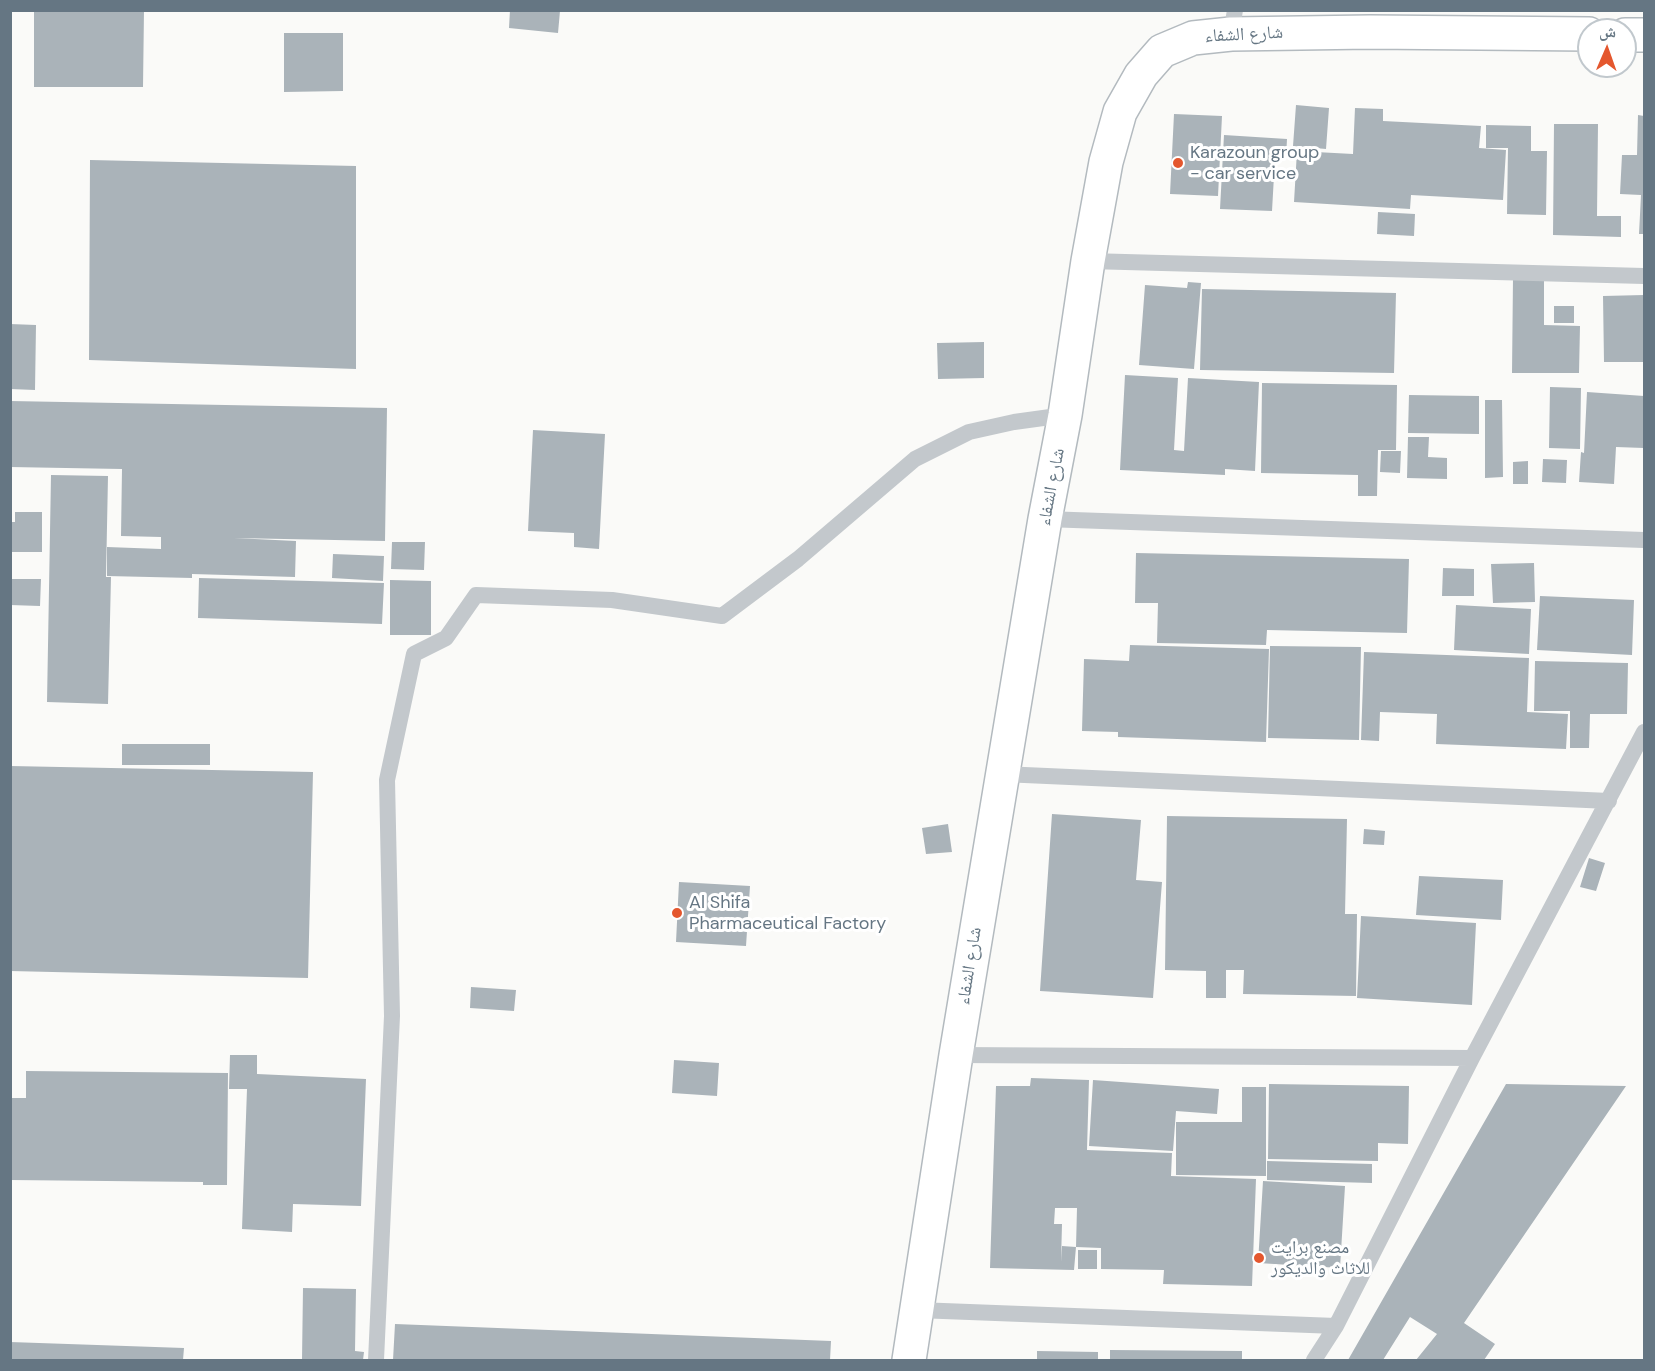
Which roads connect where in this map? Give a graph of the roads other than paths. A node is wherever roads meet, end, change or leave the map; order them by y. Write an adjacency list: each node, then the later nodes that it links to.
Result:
1 (1233, 22): 2 (street, شارع الشفاء); 3 (street, شارع الشفاء)
2 (1577, 34)
3 (1088, 261): 4 (lane); 5 (street, شارع الشفاء)
4 (1644, 276)
5 (1065, 416): 6 (street, شارع الشفاء); 15 (lane)
6 (1045, 519): 7 (lane); 9 (street, شارع الشفاء)
7 (1644, 540)
8 (1644, 732): 10 (lane)
9 (1002, 774): 10 (lane); 11 (street, شارع الشفاء)
10 (1609, 801): 12 (lane)
11 (956, 1055): 12 (lane); 13 (street, شارع الشفاء)
12 (1472, 1058): 14 (lane)
13 (917, 1310): 14 (lane); 16 (street, شارع الشفاء)
14 (1336, 1326): 17 (lane)
15 (376, 1360)
16 (909, 1360)
17 (1314, 1360)

